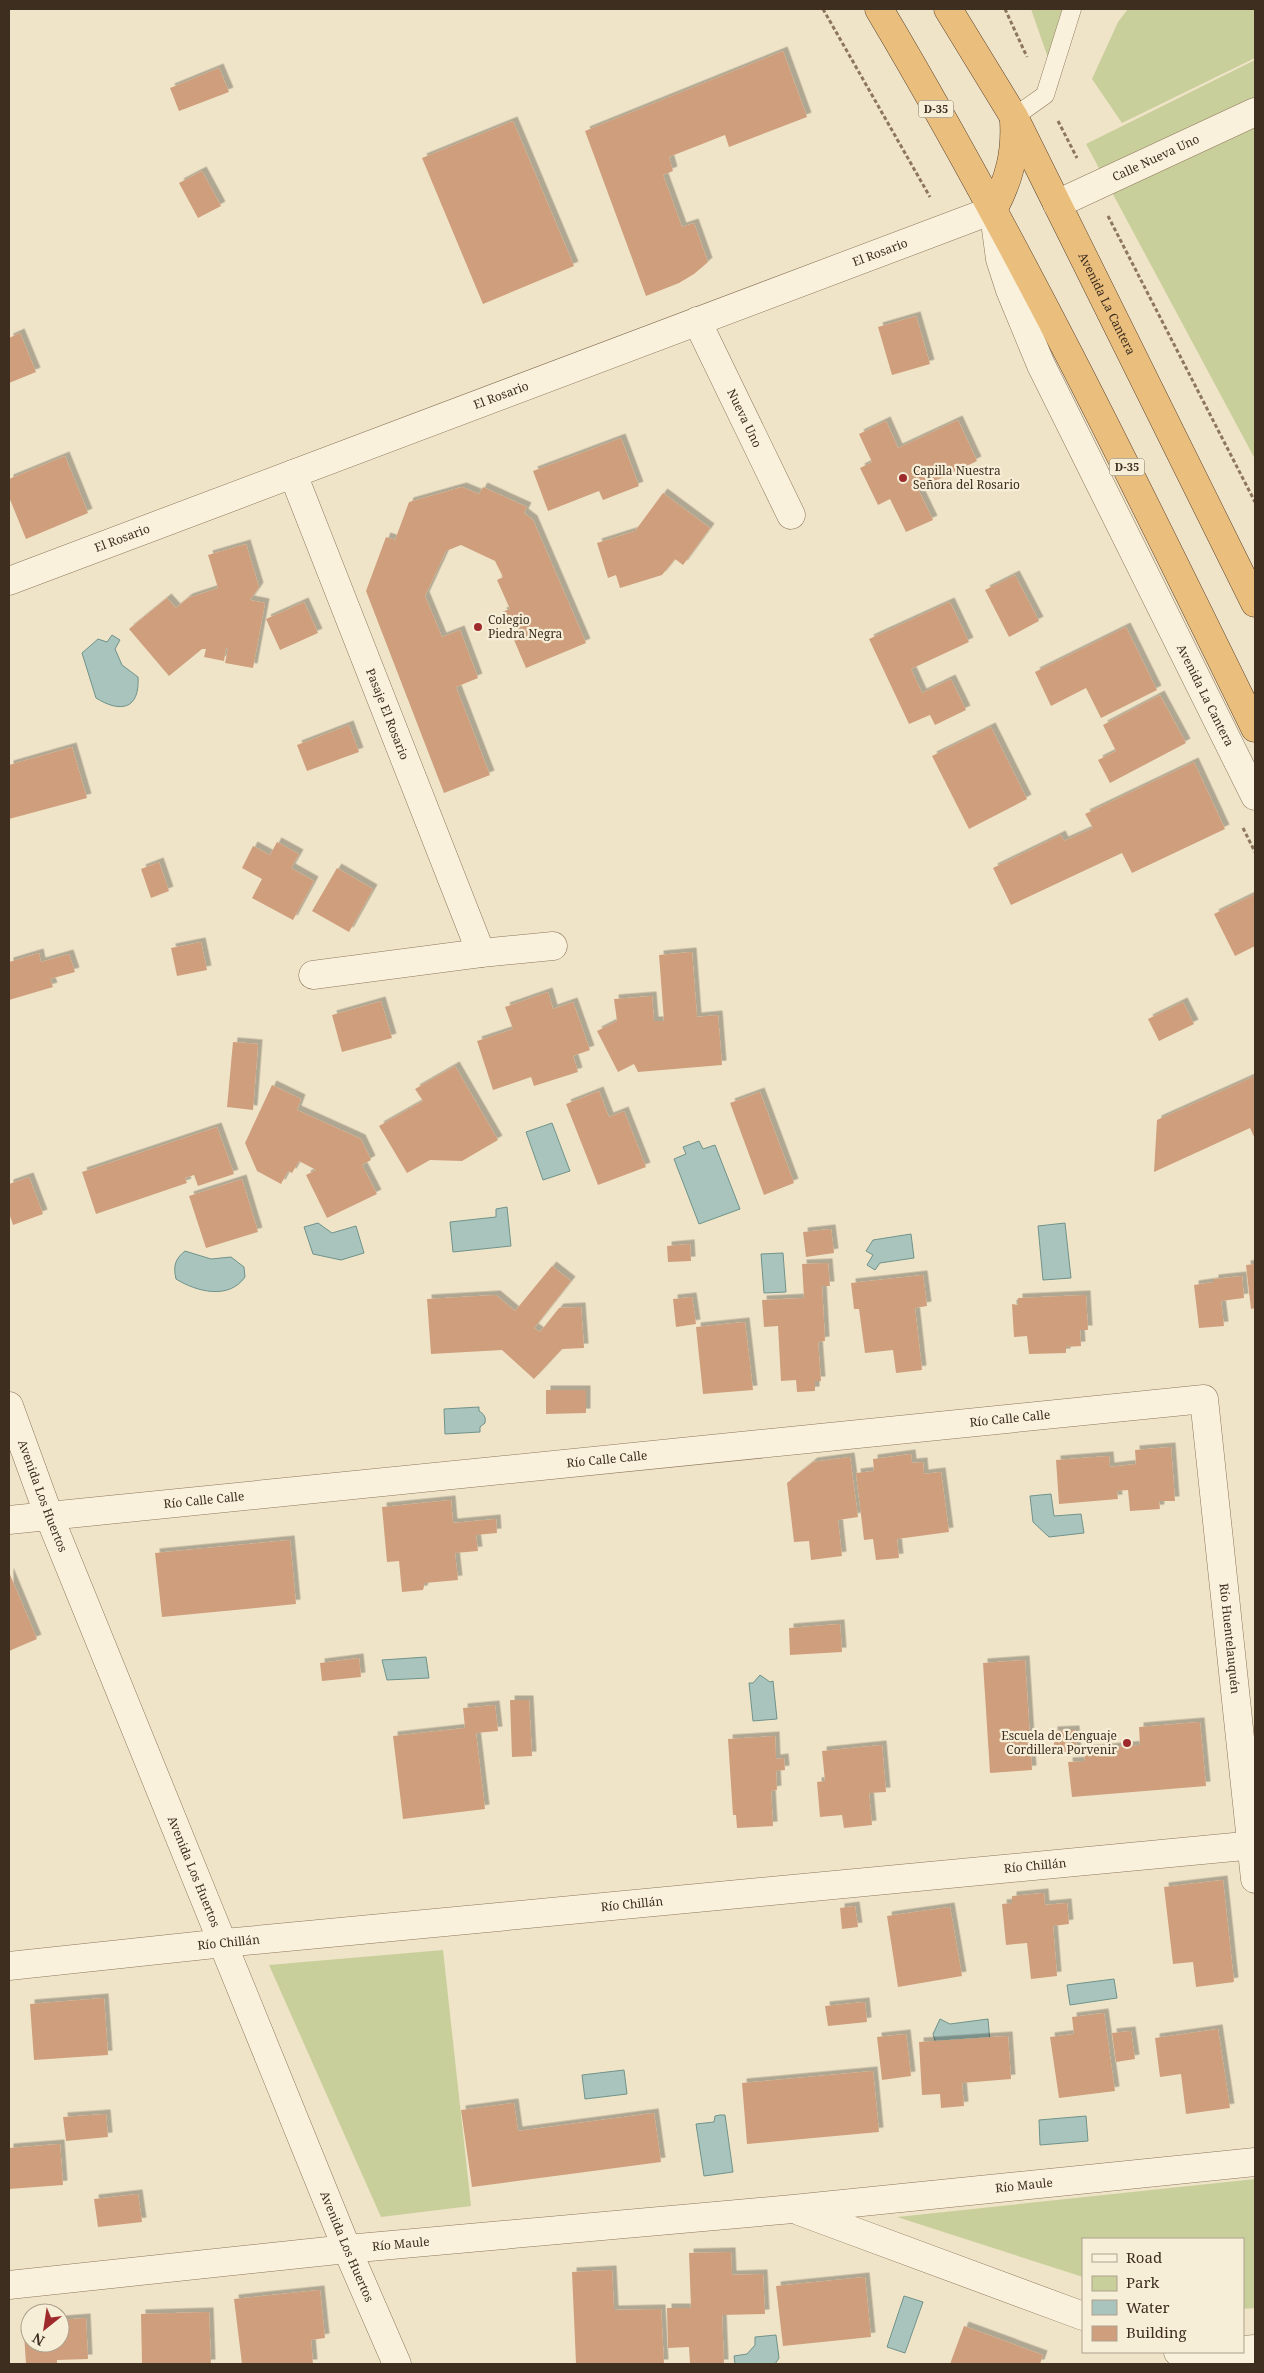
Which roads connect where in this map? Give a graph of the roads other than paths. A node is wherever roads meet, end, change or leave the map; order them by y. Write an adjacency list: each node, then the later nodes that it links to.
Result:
1 (879, 9): 7 (highway, Avenida La Cantera / D-35)
2 (948, 9): 5 (highway, Avenida La Cantera)
3 (1072, 9): 5 (lane)
4 (1255, 112): 6 (street, Calle Nueva Uno)
5 (1014, 117): 6 (highway, Avenida La Cantera); 7 (highway)
6 (1057, 204): 12 (highway, Avenida La Cantera)
7 (993, 210): 8 (street, El Rosario); 13 (highway, Avenida La Cantera / D-35); 14 (street, Avenida La Cantera)
8 (697, 321): 9 (street, El Rosario); 10 (street, Nueva Uno)
9 (293, 474): 11 (street, El Rosario); 16 (street, Pasaje El Rosario)
10 (791, 515)
11 (9, 581)
12 (1255, 603)
13 (1255, 728)
14 (1255, 796)
15 (553, 946): 16 (street)
16 (480, 953): 17 (street)
17 (313, 976)
18 (1204, 1399): 20 (street, Río Calle Calle); 22 (street, Río Huentelauquén)
19 (9, 1406): 20 (street, Avenida Los Huertos)
20 (49, 1516): 21 (street, Río Calle Calle); 24 (street, Avenida Los Huertos)
21 (9, 1520)
22 (1253, 1845): 23 (street, Río Huentelauquén); 24 (street, Río Chillán)
23 (1255, 1879)
24 (224, 1943): 25 (street, Río Chillán); 28 (street, Avenida Los Huertos)
25 (9, 1966)
26 (1255, 2162): 27 (street, Río Maule)
27 (793, 2209): 28 (street, Río Maule); 30 (street, Río Maule)
28 (347, 2249): 29 (street, Río Maule); 33 (street, Avenida Los Huertos)
29 (9, 2285)
30 (1082, 2316)
31 (1180, 2353): 32 (street)
32 (1219, 2353)
33 (397, 2364)

